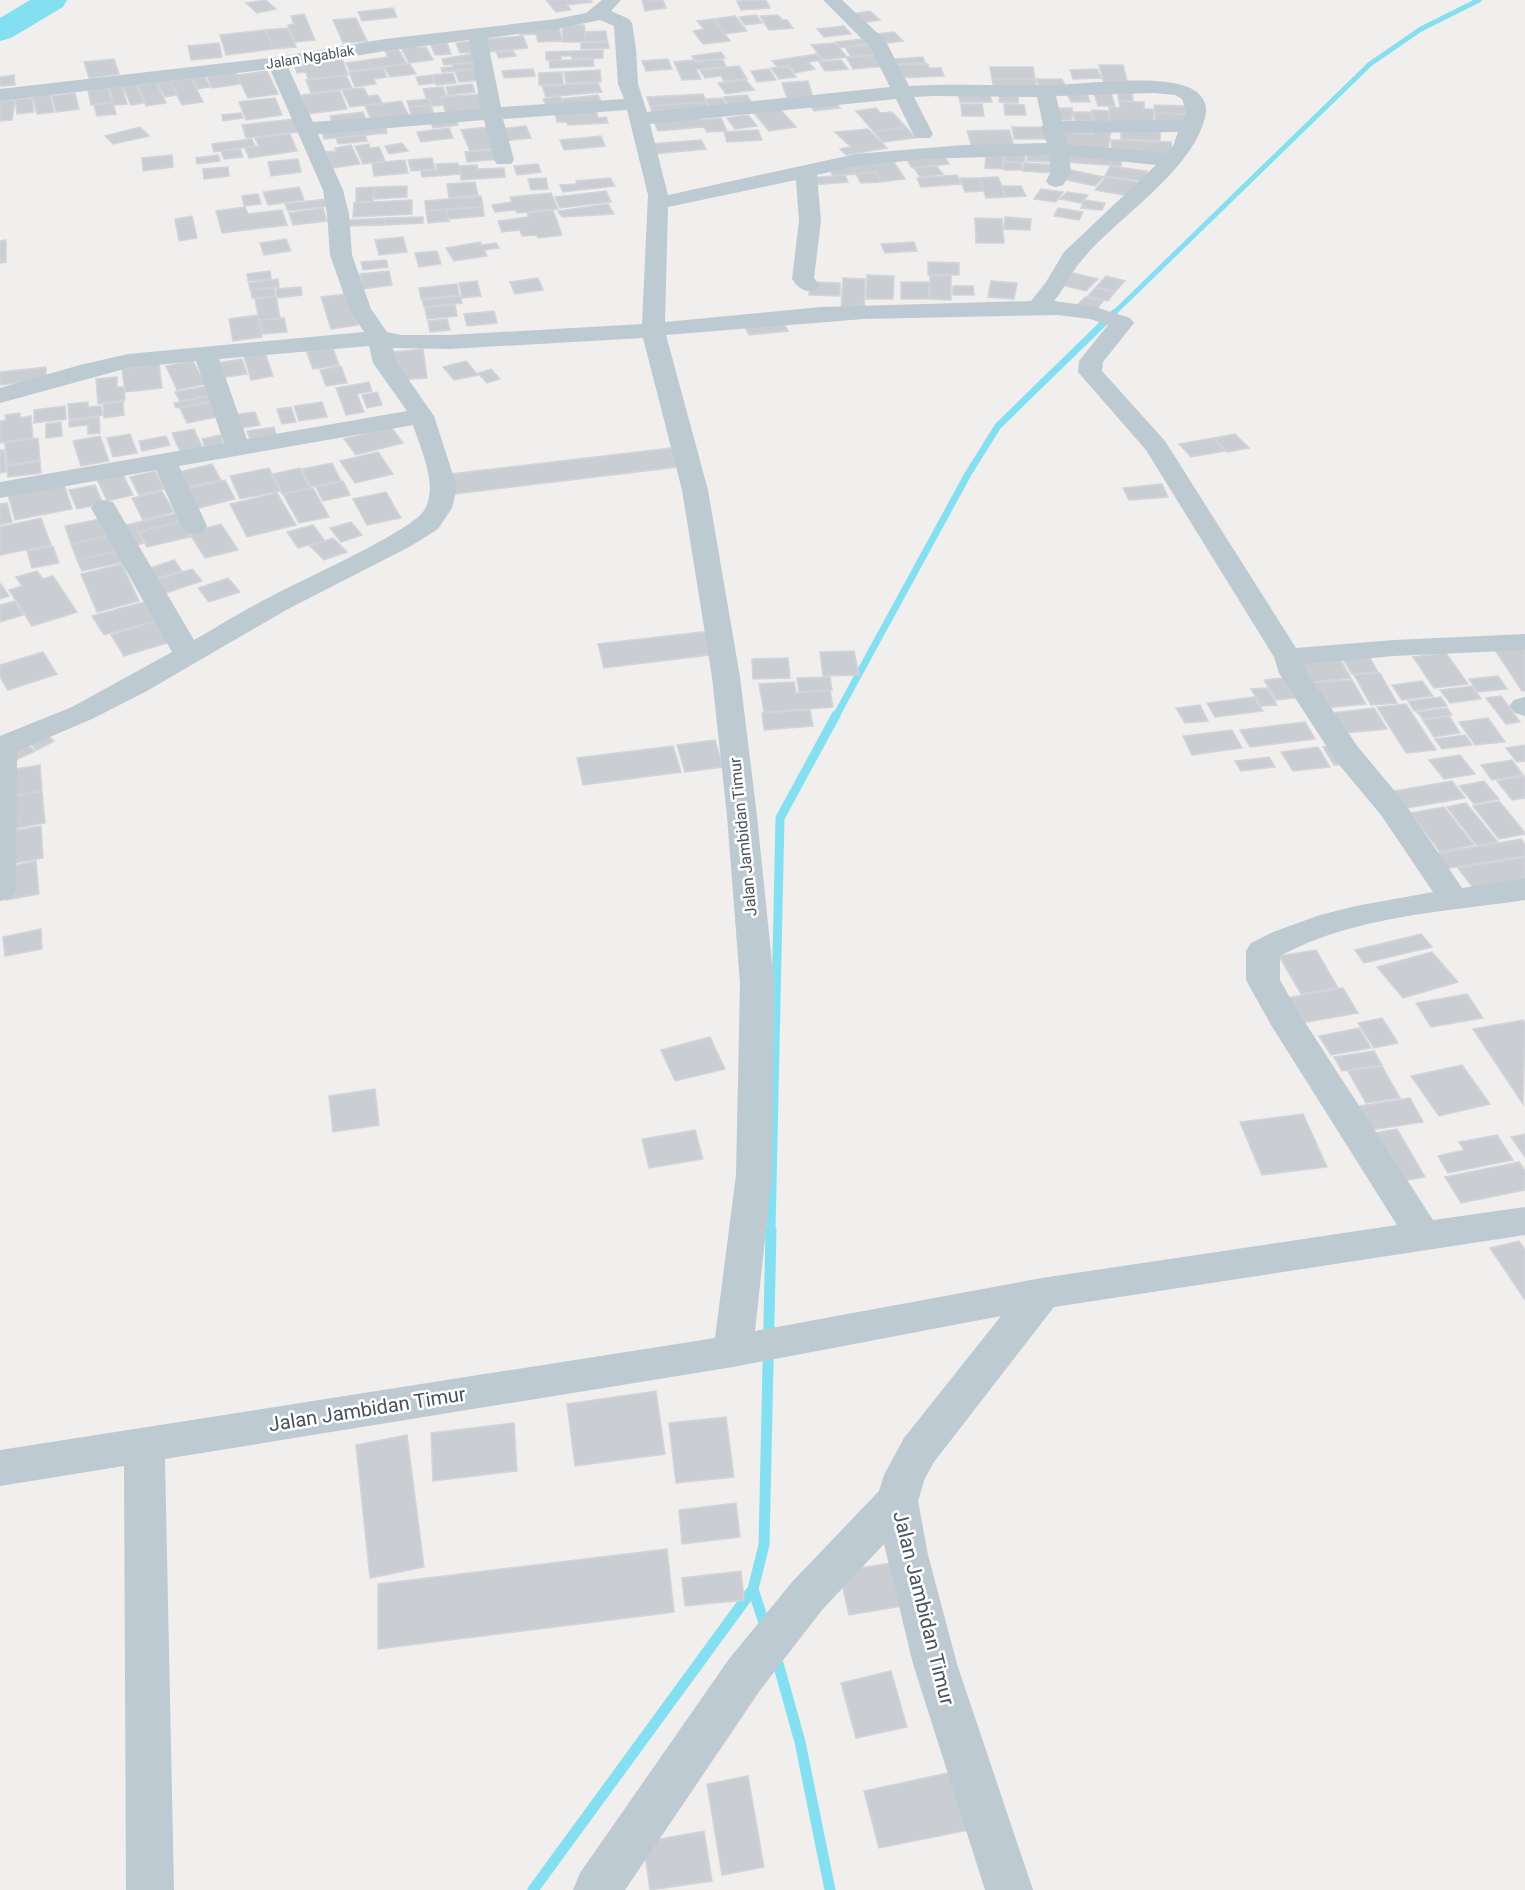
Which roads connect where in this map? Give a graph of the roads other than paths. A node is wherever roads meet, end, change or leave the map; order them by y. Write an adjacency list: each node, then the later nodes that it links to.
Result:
1 (832, 0): 5 (street)
2 (606, 6): 3 (street, Jalan Ngablak); 8 (street, Jalan Jambidan Timur)
3 (477, 33): 4 (street, Jalan Ngablak); 9 (street)
4 (277, 63): 7 (street, Jalan Ngablak); 12 (street)
5 (904, 91): 6 (street); 8 (street); 13 (street)
6 (1045, 91): 10 (street); 11 (street)
7 (0, 95)
8 (637, 112): 9 (street); 19 (street, Jalan Jambidan Timur)
9 (492, 114): 12 (street); 15 (street)
10 (1191, 126): 11 (street); 16 (street)
11 (1051, 127): 14 (street)
12 (306, 129): 23 (street)
13 (923, 135)
14 (1058, 149): 16 (street); 17 (street); 18 (street)
15 (504, 160)
16 (1171, 160): 21 (street)
17 (807, 172): 19 (street); 20 (street)
18 (1056, 181)
19 (658, 203): 22 (street, Jalan Jambidan Timur)
20 (809, 285)
21 (1037, 308): 22 (street); 34 (street)
22 (652, 330): 23 (street); 42 (street, Jalan Jambidan Timur)
23 (379, 338): 24 (street); 26 (street)
24 (205, 353): 25 (street); 27 (street)
25 (0, 396)
26 (422, 416): 27 (street); 33 (street)
27 (238, 448): 28 (street)
28 (164, 461): 29 (street); 31 (street)
29 (0, 490)
30 (104, 508): 33 (street)
31 (194, 526)
32 (1525, 642): 34 (street)
33 (188, 655): 35 (street)
34 (1288, 657): 38 (street)
35 (1, 745): 36 (street)
36 (0, 890)
37 (1525, 890): 38 (street)
38 (1454, 900): 40 (street)
39 (1525, 1221): 40 (street)
40 (1423, 1236): 41 (street)
41 (1042, 1293): 42 (street); 45 (street, Jalan Jambidan Timur)
42 (760, 1345): 43 (street, Jalan Jambidan Timur)
43 (144, 1445): 44 (street, Jalan Jambidan Timur); 46 (street)
44 (0, 1468)
45 (897, 1501): 47 (street); 48 (street, Jalan Jambidan Timur)
46 (150, 1890)
47 (597, 1890)
48 (1008, 1890)

